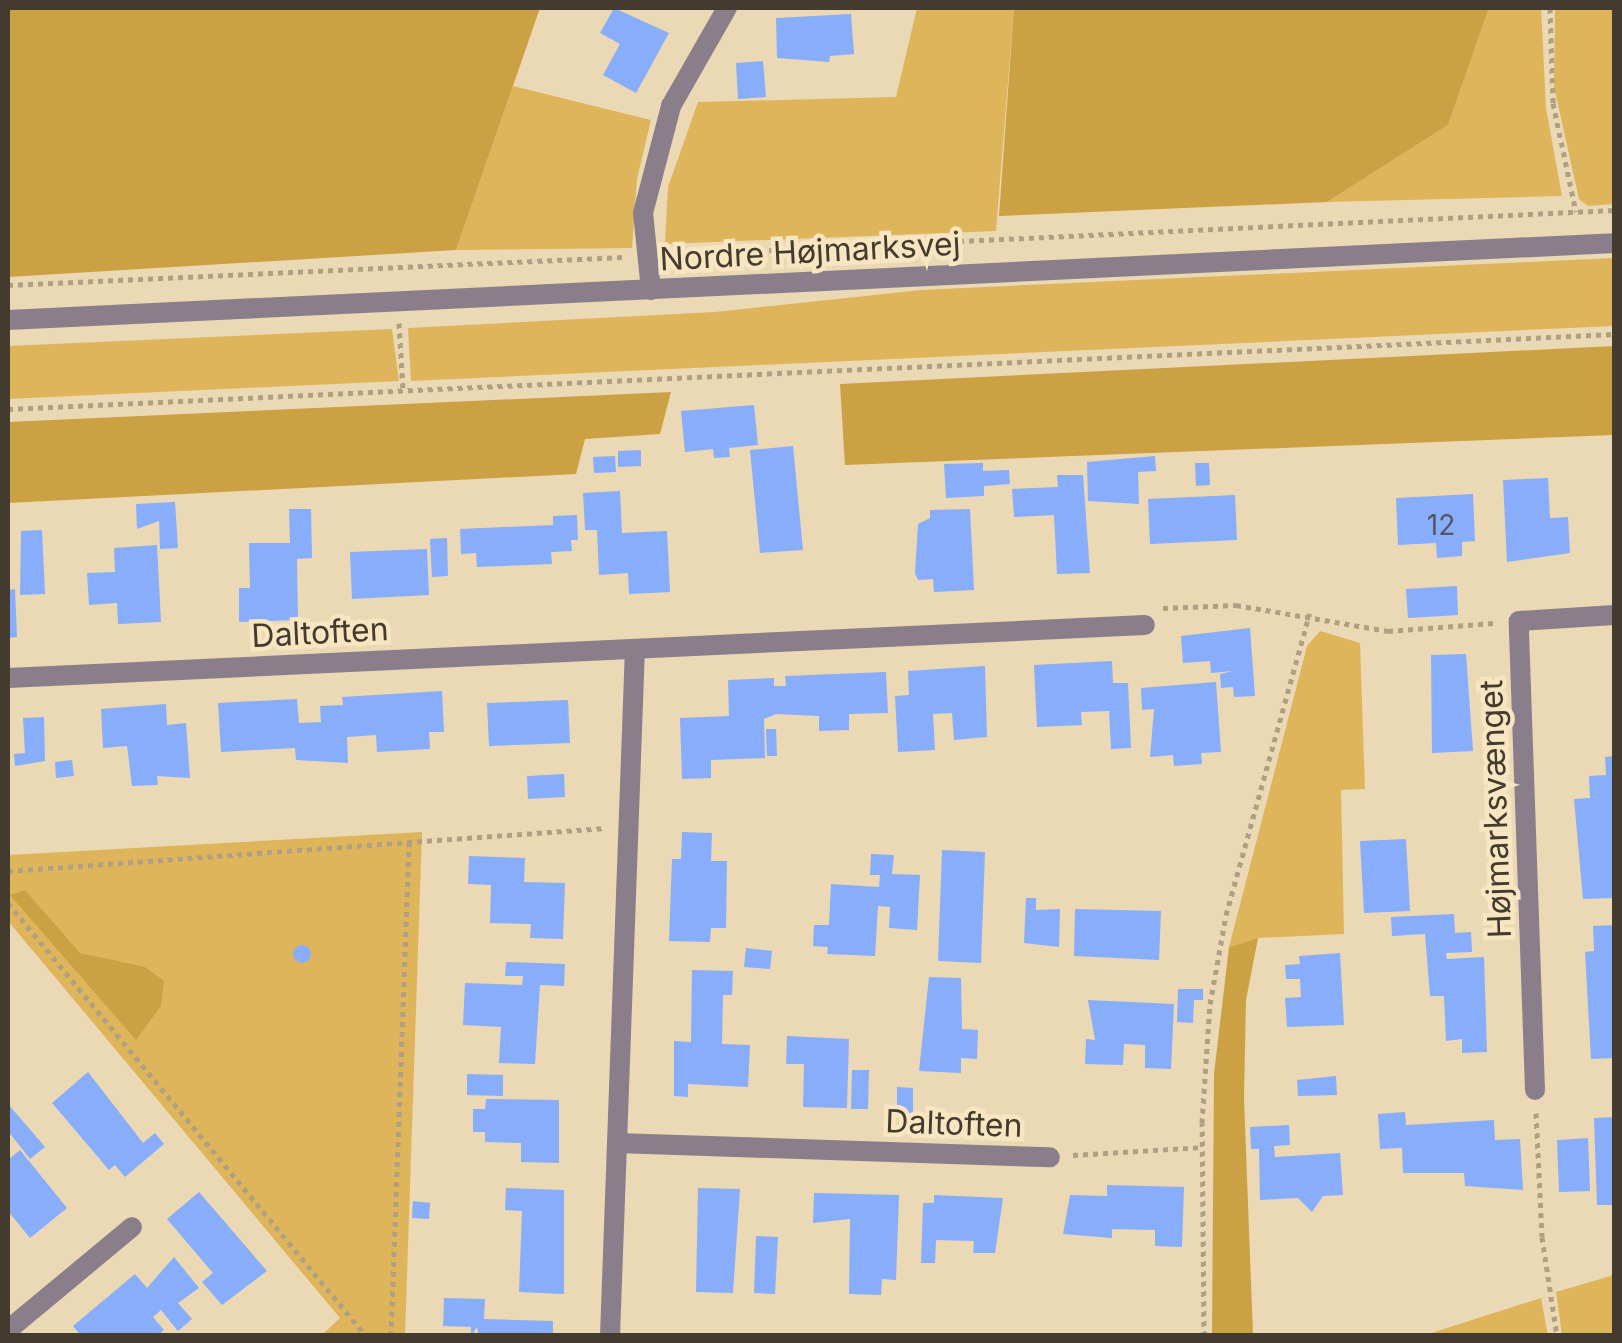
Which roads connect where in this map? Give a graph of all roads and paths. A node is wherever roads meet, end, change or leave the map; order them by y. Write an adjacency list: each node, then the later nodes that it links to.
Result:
1 (727, 8): 6 (street)
2 (1550, 8): 4 (path)
3 (1614, 210): 4 (path)
4 (1576, 212): 6 (path)
5 (1614, 243): 8 (street, Nordre Højmarksvej)
6 (648, 256): 7 (path); 8 (street)
7 (8, 285)
8 (652, 290): 9 (street, Nordre Højmarksvej)
9 (8, 320)
10 (1614, 334): 11 (path)
11 (8, 409)
12 (1310, 613): 14 (path); 15 (path); 24 (path)
13 (1614, 615): 14 (street)
14 (1519, 621): 22 (street, Højmarksvænget)
15 (1145, 625): 16 (street, Daltoften)
16 (635, 649): 17 (street, Daltoften); 18 (street)
17 (8, 678)
18 (628, 827): 19 (path); 23 (street)
19 (409, 841): 20 (path); 29 (path)
20 (8, 870)
21 (8, 903): 28 (path)
22 (1535, 1090): 32 (path)
23 (616, 1143): 25 (street, Daltoften); 30 (street)
24 (1202, 1146): 25 (path); 31 (path)
25 (1050, 1157)
26 (132, 1227): 27 (street)
27 (8, 1330)
28 (366, 1336)
29 (391, 1336)
30 (610, 1336)
31 (1204, 1336)
32 (1556, 1336)

